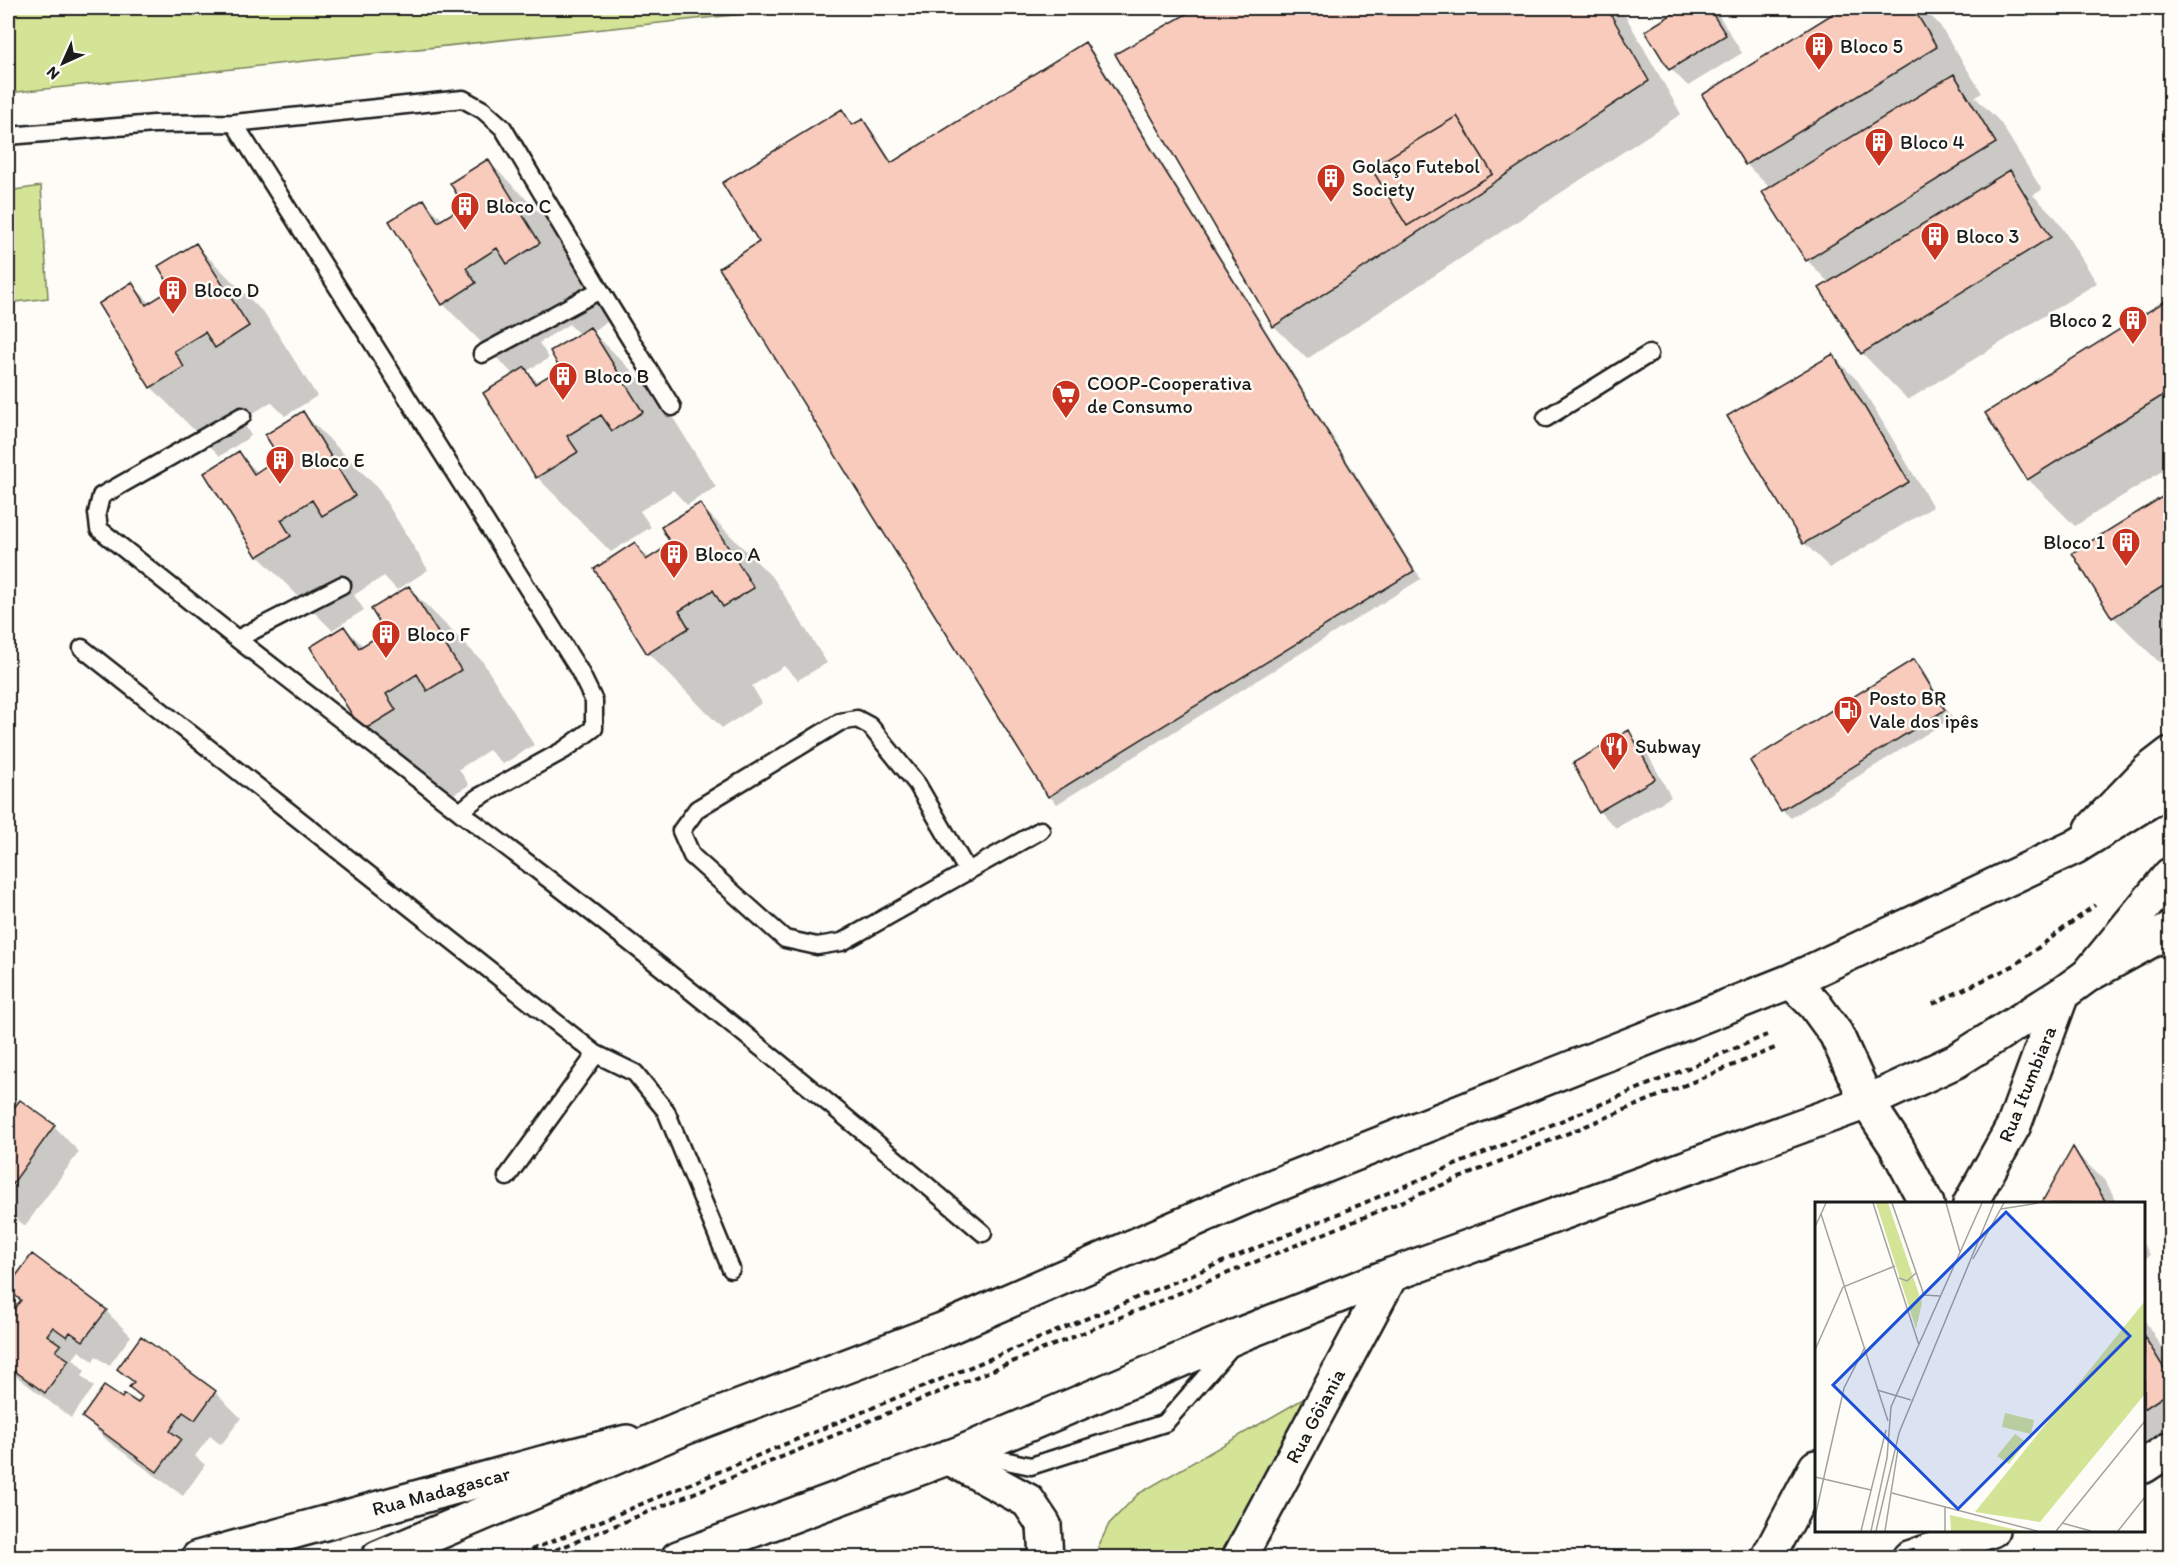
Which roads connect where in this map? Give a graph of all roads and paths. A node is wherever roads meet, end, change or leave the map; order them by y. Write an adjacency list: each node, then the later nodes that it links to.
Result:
1 (234, 123): 2 (lane); 3 (lane); 14 (lane)
2 (8, 136)
3 (600, 290): 4 (lane); 6 (lane)
4 (482, 354)
5 (1649, 354): 8 (lane)
6 (672, 406)
7 (242, 416): 10 (lane)
8 (1546, 418)
9 (342, 585): 10 (lane)
10 (237, 639): 14 (lane)
11 (82, 648): 27 (lane)
12 (2170, 754): 16 (main road)
13 (2170, 788): 16 (main road)
14 (460, 813): 32 (lane)
15 (1041, 830): 17 (lane)
16 (2075, 847): 22 (main road)
17 (968, 872): 17 (lane)
18 (2170, 875): 21 (main road)
19 (2096, 904): 24 (path)
20 (2170, 930): 21 (main road)
21 (2088, 975): 23 (main road)
22 (1791, 981): 28 (main road); 36 (main road)
23 (2062, 994): 28 (main road); 31 (main road, Rua Itumbiara)
24 (1933, 1004)
25 (1767, 1035): 44 (path)
26 (1775, 1048): 45 (path)
27 (596, 1054): 29 (lane); 33 (lane)
28 (1867, 1102): 30 (main road); 34 (main road)
29 (507, 1177)
30 (1926, 1202)
31 (1971, 1202)
32 (983, 1233)
33 (731, 1269)
34 (1391, 1275): 35 (main road); 48 (main road, Rua Gôiania)
35 (1244, 1333): 38 (main road); 38 (lane)
36 (684, 1428): 42 (main road, Rua Madagascar); 43 (main road)
37 (2170, 1449): 39 (main road)
38 (955, 1455): 46 (main road); 47 (main road)
39 (2145, 1465)
40 (1815, 1469): 49 (main road)
41 (1986, 1532): 50 (main road)
42 (198, 1557)
43 (378, 1557)
44 (512, 1557)
45 (536, 1557)
46 (678, 1557)
47 (1046, 1557)
48 (1239, 1557)
49 (1768, 1557)
50 (1909, 1557)

